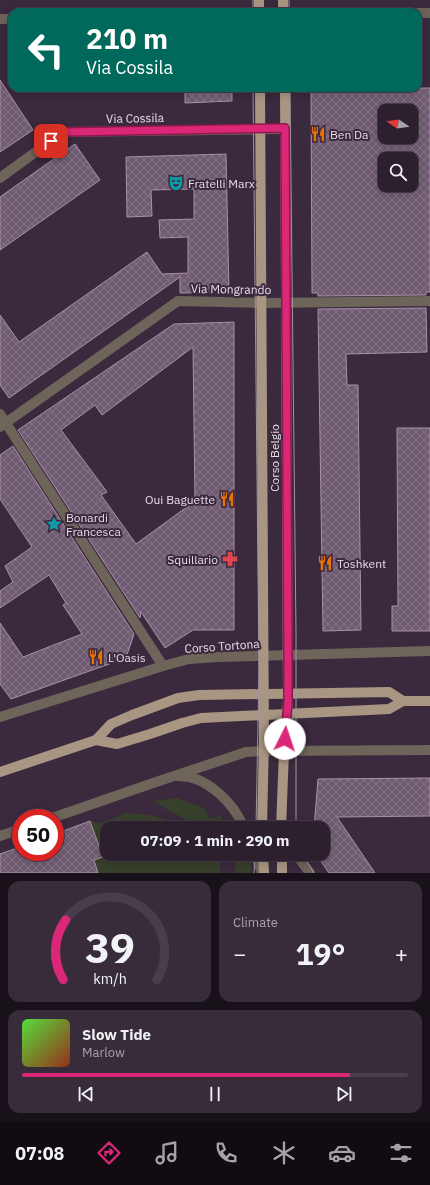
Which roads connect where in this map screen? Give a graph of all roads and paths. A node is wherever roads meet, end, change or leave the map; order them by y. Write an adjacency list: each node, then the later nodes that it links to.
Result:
1 (260, 92): 4 (main road, Corso Belgio)
2 (284, 92): 3 (main road, Corso Belgio)
3 (285, 128): 4 (street, Via Cossila); 7 (main road, Corso Belgio)
4 (260, 130): 5 (street, Via Cossila); 8 (main road, Corso Belgio)
5 (0, 178)
6 (430, 301): 7 (street, Via Mongrando)
7 (286, 302): 8 (street, Via Mongrando); 11 (main road, Corso Belgio)
8 (262, 303): 9 (street, Via Mongrando); 12 (main road, Corso Belgio)
9 (2, 421): 13 (street)
10 (430, 651): 11 (street, Corso Tortona)
11 (288, 655): 12 (street, Corso Tortona); 14 (main road, Corso Belgio)
12 (264, 656): 13 (street, Corso Tortona); 15 (main road, Corso Belgio)
13 (163, 666): 20 (street, Corso Tortona)
14 (288, 693): 15 (main road); 16 (main road); 18 (main road, Corso Belgio)
15 (264, 694): 19 (main road, Corso Belgio); 21 (main road)
16 (403, 701): 17 (main road); 18 (main road)
17 (430, 701)
18 (287, 714): 19 (main road); 24 (main road, Corso Belgio)
19 (264, 715): 21 (main road); 23 (main road, Corso Belgio)
20 (0, 717)
21 (96, 740): 25 (main road)
22 (430, 750): 24 (street)
23 (264, 751): 24 (street); 26 (street); 29 (main road, Corso Belgio)
24 (284, 751): 30 (main road, Corso Belgio)
25 (0, 772)
26 (172, 777): 27 (street); 28 (street)
27 (64, 814)
28 (240, 821)
29 (262, 821)
30 (281, 821)
31 (12, 832): 32 (street)
32 (0, 836)
33 (258, 861): 37 (street)
34 (263, 861): 37 (main road)
35 (282, 861): 38 (main road)
36 (301, 861): 39 (street)
37 (263, 873)
38 (282, 873)
39 (310, 873)

